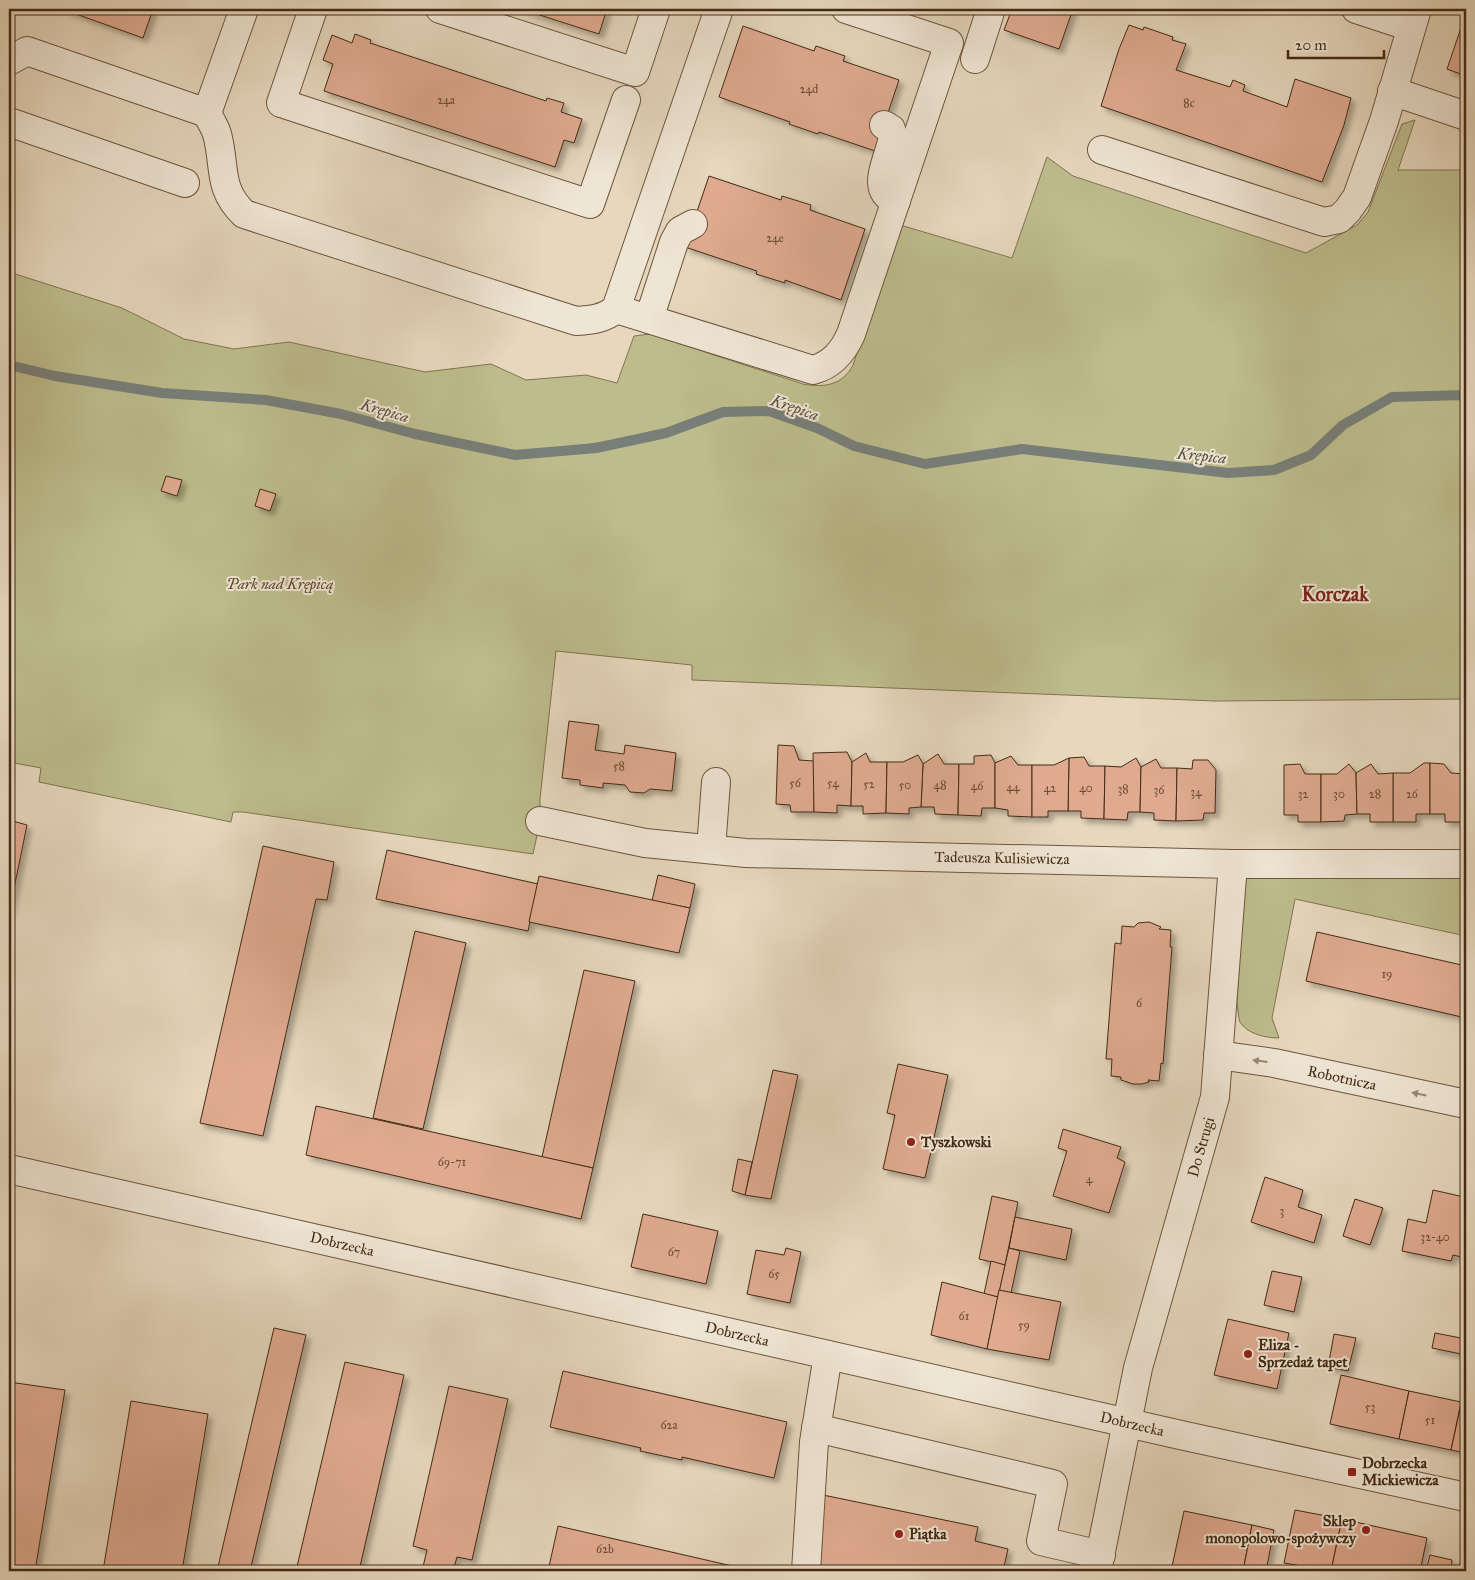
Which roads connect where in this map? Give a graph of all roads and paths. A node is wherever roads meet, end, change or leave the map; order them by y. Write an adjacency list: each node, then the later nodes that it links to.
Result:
1 (244, 9): 14 (street)
2 (313, 9): 13 (street)
3 (440, 9): 4 (street)
4 (656, 9)
5 (719, 9): 22 (street)
6 (846, 9): 20 (street)
7 (991, 9): 10 (street)
8 (1356, 9): 9 (street)
9 (1414, 18): 12 (street)
10 (975, 59)
11 (9, 62): 14 (street)
12 (1392, 91): 15 (street); 18 (street)
13 (626, 100)
14 (207, 113): 22 (street)
15 (1466, 116)
16 (9, 122): 19 (street)
17 (884, 125): 20 (street)
18 (1102, 150)
19 (185, 182)
20 (896, 201): 23 (street)
21 (693, 224): 23 (street)
22 (616, 309): 23 (street)
23 (648, 319)
24 (716, 782): 26 (street)
25 (540, 821): 26 (street, Tadeusza Kulisiewicza)
26 (711, 850): 27 (street, Tadeusza Kulisiewicza)
27 (1233, 864): 28 (street, Tadeusza Kulisiewicza); 29 (street, Do Strugi)
28 (1466, 864)
29 (1218, 1055): 30 (street, Robotnicza, one-way to 29); 33 (street, Do Strugi)
30 (1466, 1104)
31 (9, 1169): 32 (street, Dobrzecka)
32 (828, 1355): 33 (street, Dobrzecka); 34 (street)
33 (1126, 1422): 35 (street, Dobrzecka); 36 (street, Do Strugi)
34 (816, 1428): 36 (street); 37 (street)
35 (1466, 1497)
36 (1099, 1563)
37 (806, 1571)

